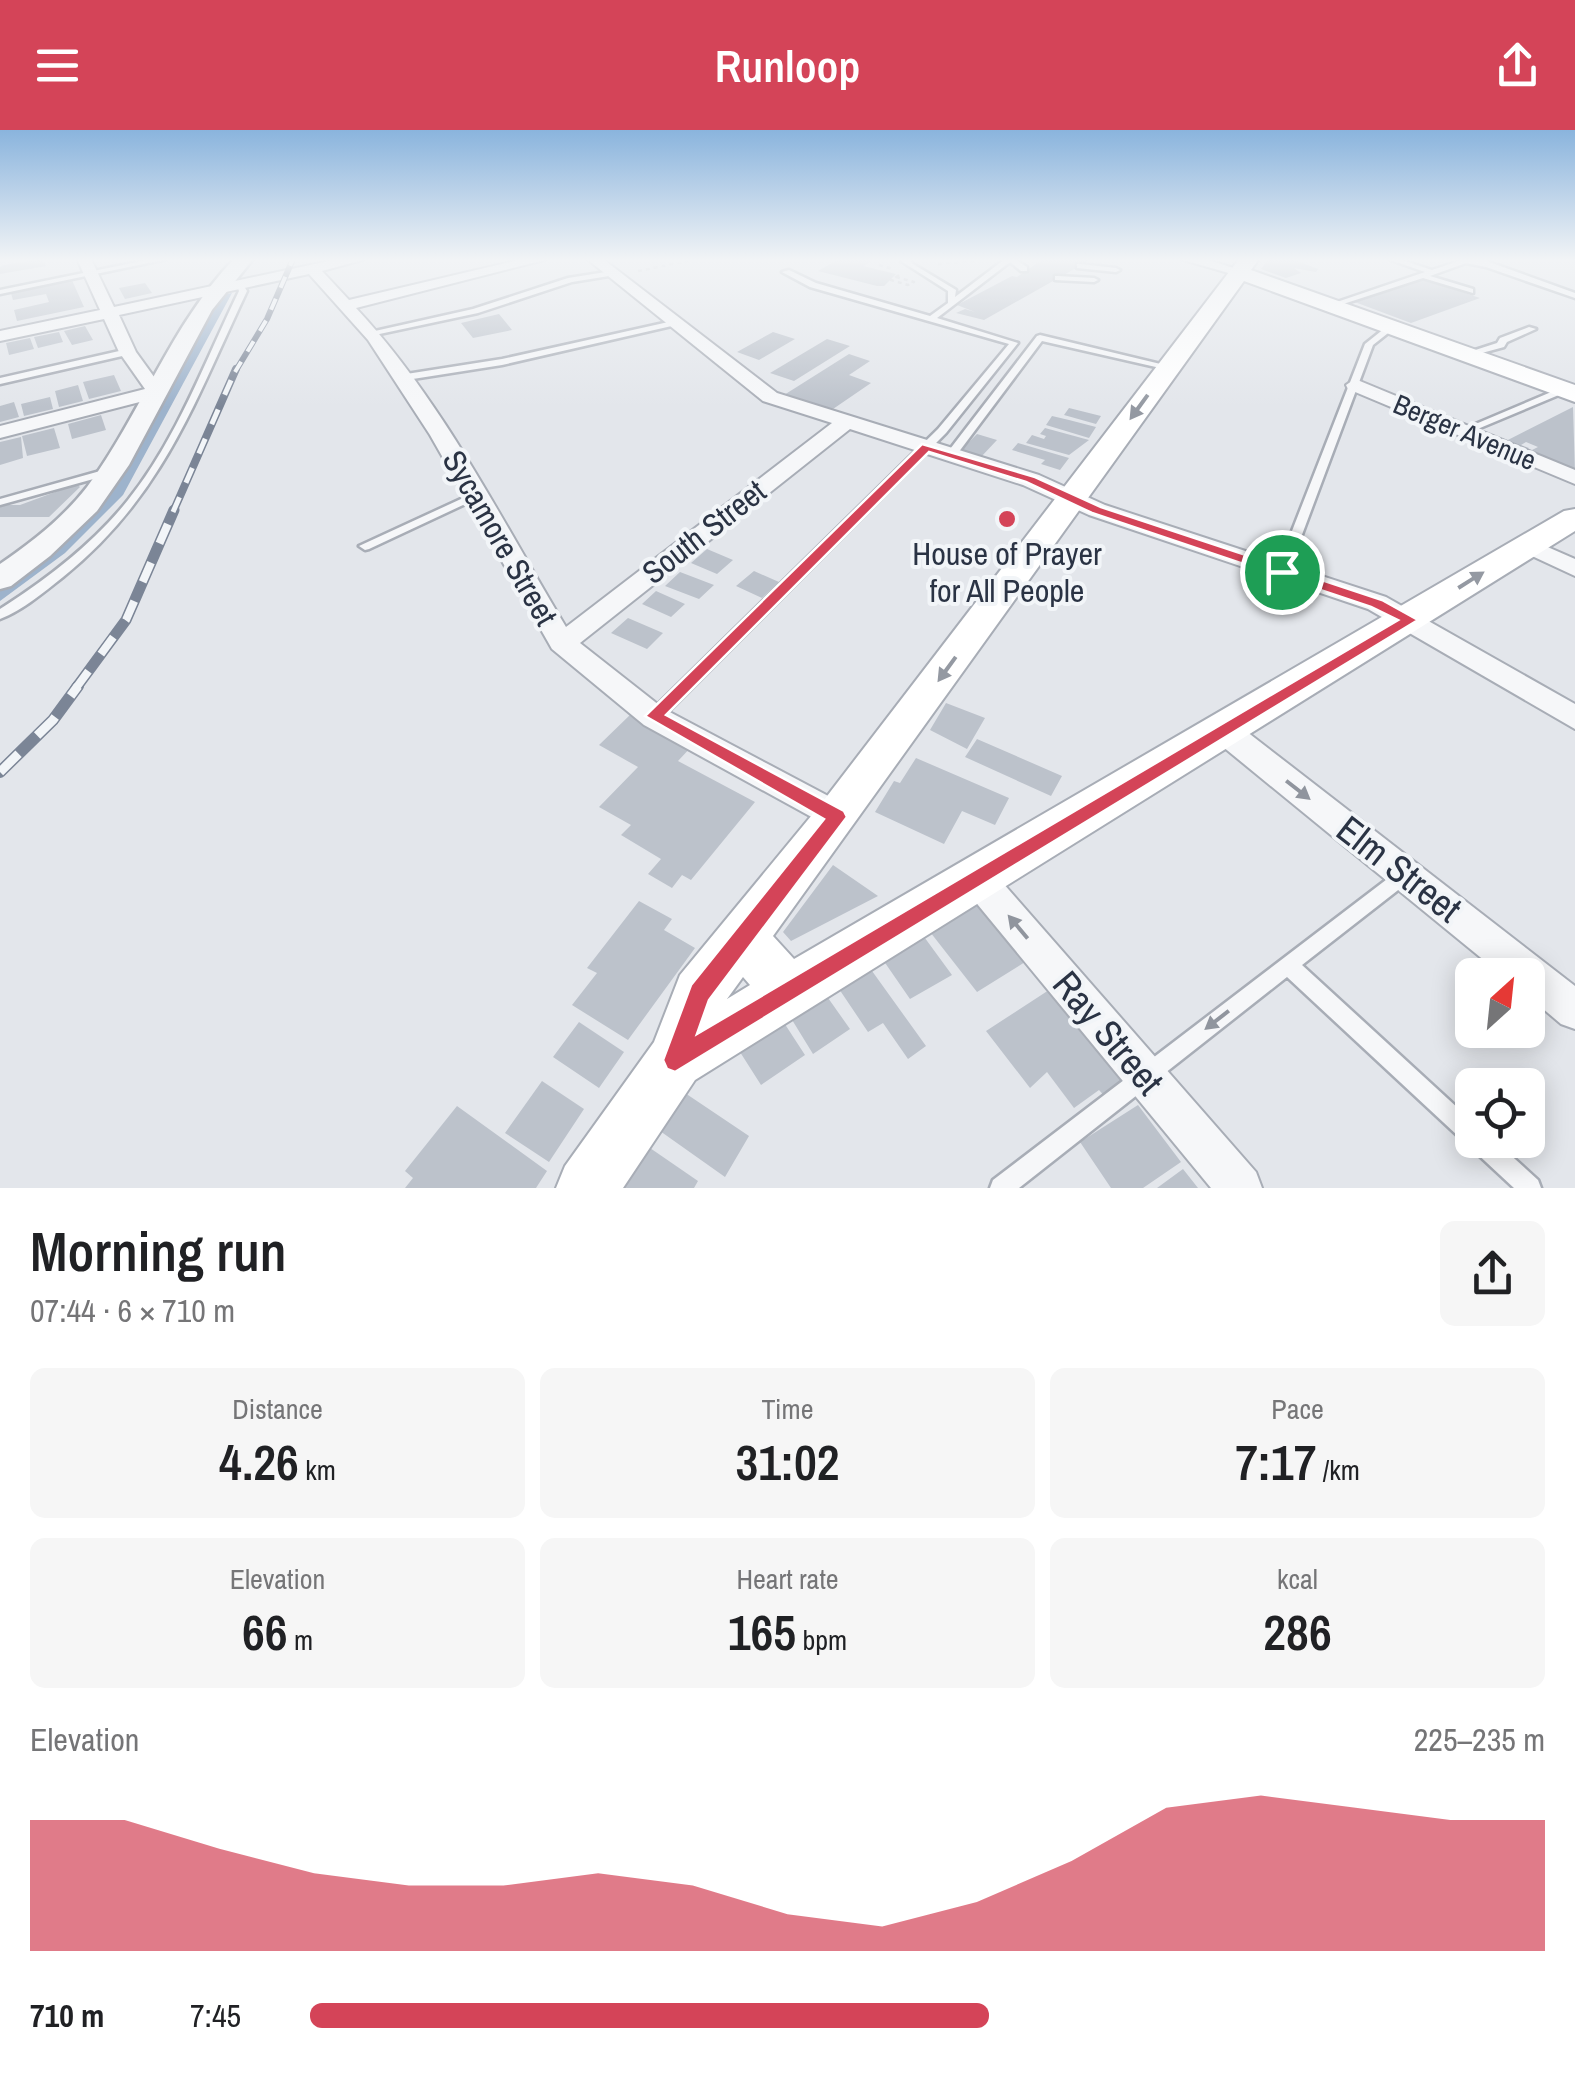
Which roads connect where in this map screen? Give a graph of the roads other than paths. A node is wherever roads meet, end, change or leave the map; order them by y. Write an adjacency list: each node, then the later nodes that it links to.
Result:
1 (106, 308): 12 (street)
2 (129, 308): 12 (street)
3 (213, 308): 25 (street)
4 (235, 308): 43 (lane)
5 (346, 308): 17 (street, Sycamore Street)
6 (486, 308): 17 (lane)
7 (655, 308): 14 (street)
8 (901, 308): 13 (lane)
9 (944, 308): 13 (lane)
10 (1213, 308): 21 (main road)
11 (1345, 308): 15 (main road)
12 (108, 313): 18 (street); 19 (street)
13 (934, 317): 30 (lane)
14 (673, 323): 22 (lane); 27 (street)
15 (1393, 326): 20 (main road); 24 (lane)
16 (1532, 329): 20 (lane)
17 (370, 333): 22 (street, Sycamore Street)
18 (0, 336)
19 (128, 352): 23 (lane); 25 (street)
20 (1466, 354): 26 (main road)
21 (1169, 367): 31 (lane); 35 (main road, one-way to 35)
22 (400, 378): 34 (street, Sycamore Street)
23 (0, 381)
24 (1355, 386): 28 (street, Berger Avenue); 41 (lane)
25 (156, 392): 29 (street); 32 (street)
26 (1569, 392): 28 (lane)
27 (846, 422): 30 (street); 45 (street, South Street)
28 (1464, 431): 33 (street, Berger Avenue)
29 (0, 432)
30 (926, 447): 31 (street); 46 (lane)
31 (952, 455): 35 (street)
32 (112, 470): 36 (lane); 42 (street)
33 (1575, 478)
34 (474, 496): 39 (lane); 45 (street, Sycamore Street)
35 (1071, 499): 41 (street); 49 (main road, one-way to 49)
36 (0, 502)
37 (1575, 518): 38 (main road)
38 (1527, 545): 40 (street); 44 (main road, one-way to 38)
39 (365, 546)
40 (1575, 568)
41 (1282, 572): 44 (street)
42 (0, 579)
43 (0, 615)
44 (1410, 620): 47 (street); 48 (main road)
45 (562, 644): 46 (street, Sycamore Street)
46 (654, 716): 49 (street, Sycamore Street)
47 (1575, 718)
48 (1222, 729): 50 (street, Elm Street, one-way to 50); 51 (main road)
49 (838, 817): 52 (main road)
50 (1406, 875): 53 (lane); 55 (street, Elm Street)
51 (976, 877): 54 (main road); 57 (street, Ray Street, one-way to 51)
52 (741, 936): 54 (main road); 56 (main road)
53 (1288, 965): 57 (lane, one-way to 57); 58 (lane)
54 (787, 990): 56 (main road)
55 (1575, 1010)
56 (675, 1060): 60 (main road)
57 (1145, 1076): 61 (lane); 62 (street, Ray Street)
58 (1455, 1119)
59 (1497, 1158): 63 (lane)
60 (587, 1188)
61 (1001, 1188)
62 (1240, 1188)
63 (1530, 1188)

